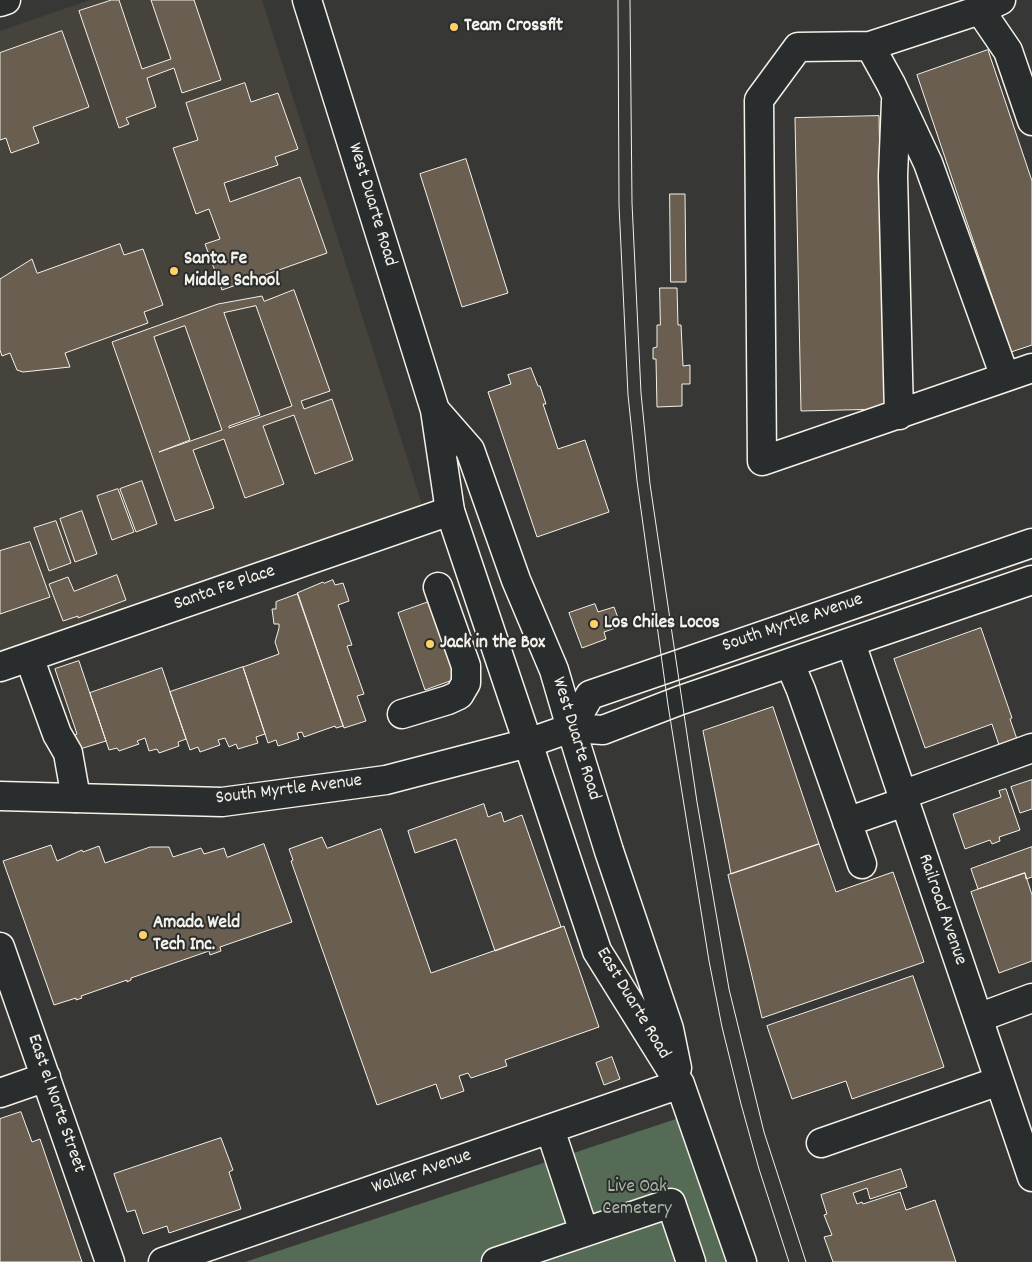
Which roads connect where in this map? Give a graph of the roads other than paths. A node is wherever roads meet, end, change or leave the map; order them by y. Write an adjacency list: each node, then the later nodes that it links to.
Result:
1 (6, 0): 3 (street)
2 (308, 0): 10 (street, West Duarte Road)
3 (0, 2)
4 (991, 5): 5 (street); 7 (street)
5 (870, 46): 6 (street); 11 (street)
6 (896, 95): 9 (street); 11 (street)
7 (1032, 121)
8 (1032, 368): 9 (street)
9 (1005, 377): 11 (street)
10 (435, 410): 12 (street, West Duarte Road); 21 (street, West Duarte Road)
11 (898, 414)
12 (450, 511): 17 (street, Santa Fe Place); 22 (street, West Duarte Road)
13 (1032, 543): 21 (street, South Myrtle Avenue)
14 (1032, 580): 16 (street, South Myrtle Avenue)
15 (438, 587): 20 (street)
16 (851, 643): 18 (street, South Myrtle Avenue); 26 (street, Railroad Avenue)
17 (29, 657): 19 (street, Santa Fe Place); 25 (street)
18 (790, 664): 21 (street, South Myrtle Avenue); 27 (street)
19 (0, 667)
20 (402, 714)
21 (571, 728): 22 (street, South Myrtle Avenue); 34 (street, West Duarte Road)
22 (528, 743): 25 (street, South Myrtle Avenue); 34 (street, East Duarte Road)
23 (1032, 748): 26 (street)
24 (0, 796): 25 (street, South Myrtle Avenue)
25 (76, 798)
26 (903, 798): 27 (street); 31 (street, Railroad Avenue)
27 (847, 822): 28 (street)
28 (862, 864)
29 (0, 947): 32 (street, East el Norte Street)
30 (1032, 998): 31 (street)
31 (978, 1018): 33 (street, Railroad Avenue)
32 (46, 1077): 35 (street); 40 (street, East el Norte Street)
33 (999, 1081): 37 (street); 38 (street, Railroad Avenue)
34 (680, 1084): 36 (street, Walker Avenue); 44 (street, East Duarte Road)
35 (0, 1093)
36 (550, 1129): 39 (street); 41 (street, Walker Avenue)
37 (821, 1143)
38 (1032, 1176)
39 (584, 1232): 42 (street); 43 (street)
40 (110, 1262)
41 (163, 1262)
42 (496, 1262)
43 (691, 1262)
44 (742, 1262)

